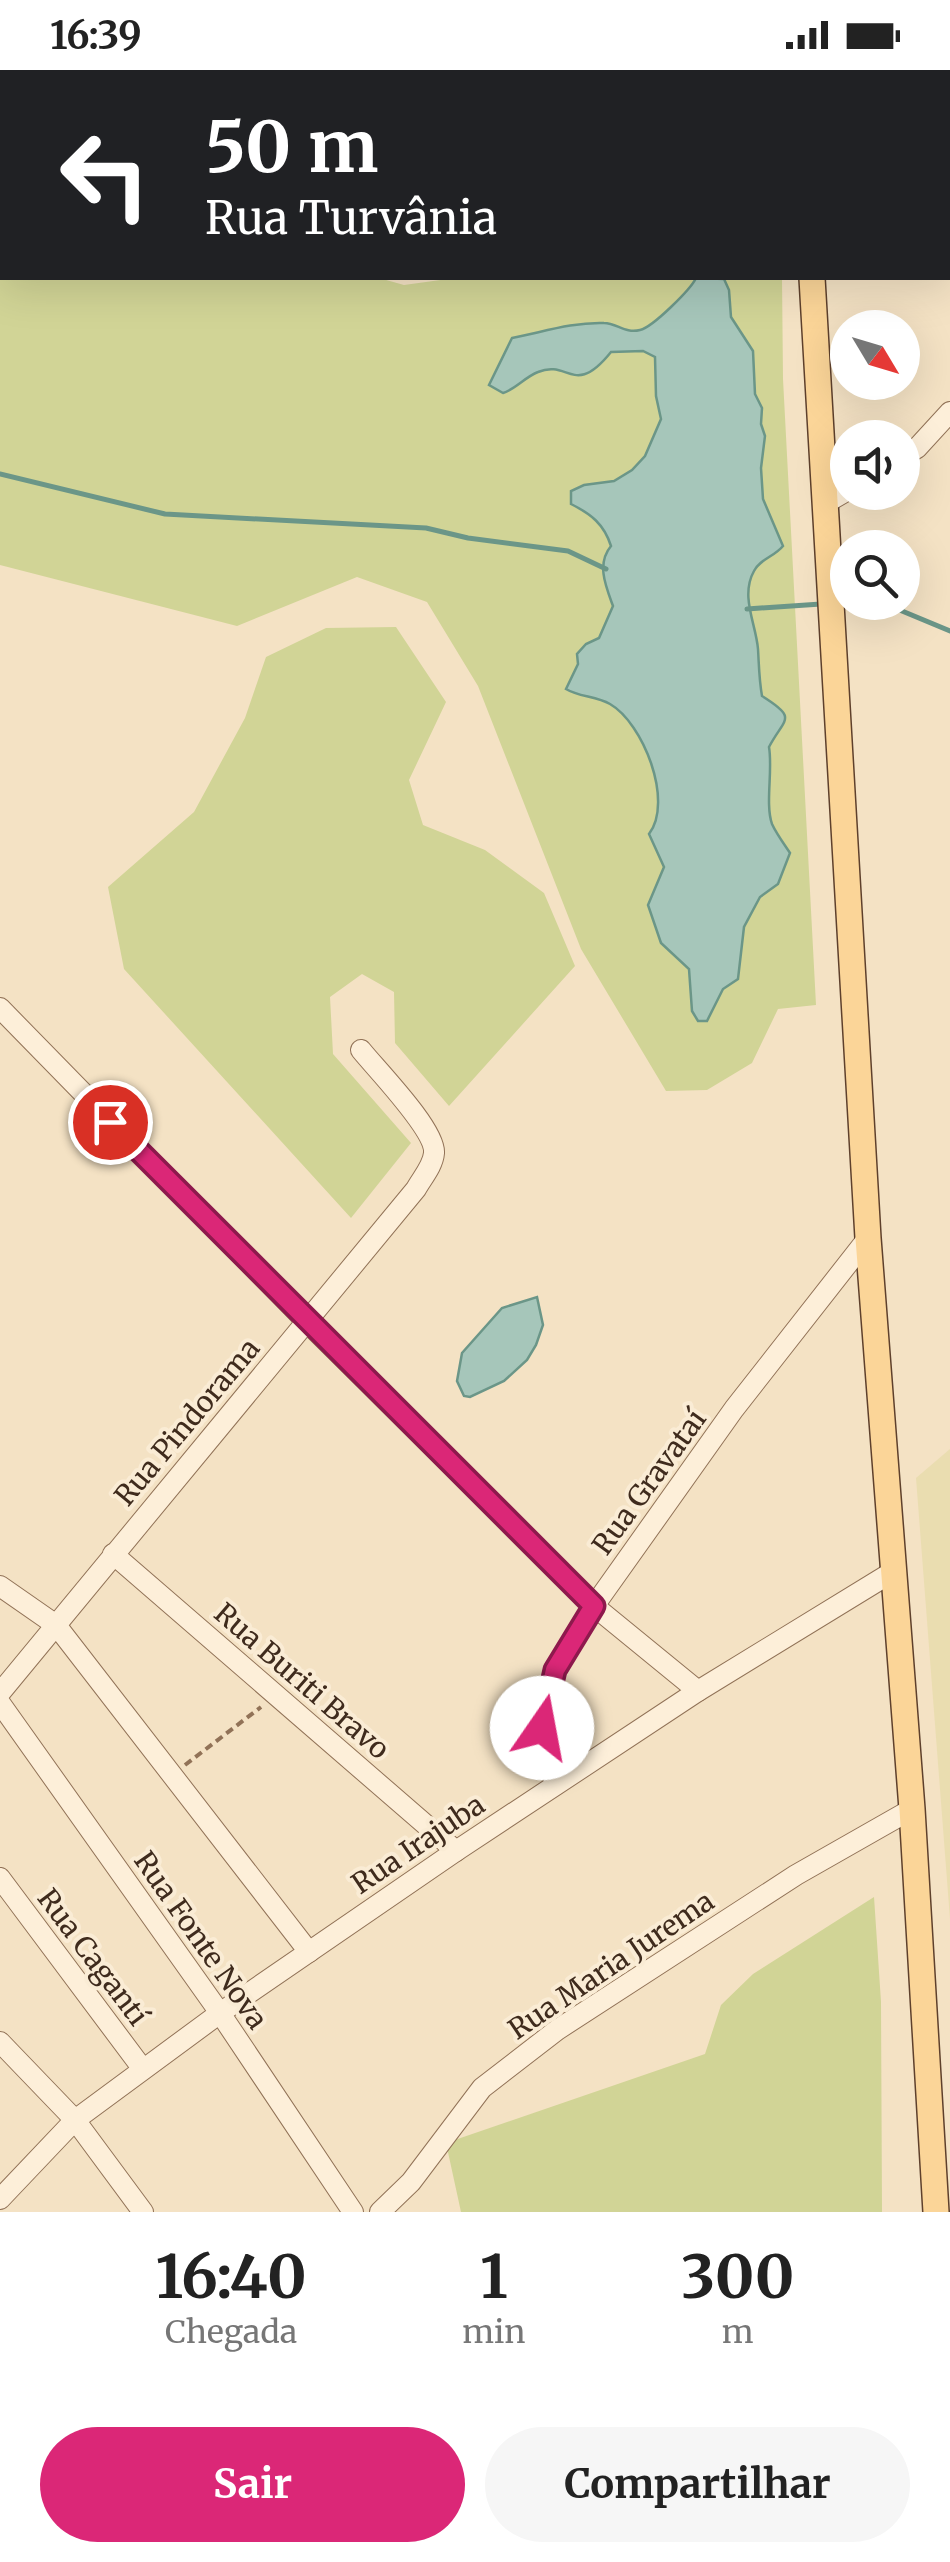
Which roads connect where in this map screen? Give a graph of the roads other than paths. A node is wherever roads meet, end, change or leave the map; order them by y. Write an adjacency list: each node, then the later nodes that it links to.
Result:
1 (812, 280): 5 (main road)
2 (950, 412): 3 (street)
3 (920, 445)
4 (830, 500): 5 (street)
5 (824, 504): 8 (main road)
6 (0, 1008): 9 (street)
7 (360, 1050): 9 (street, Rua Pindorama)
8 (868, 1238): 11 (main road); 13 (street, Rua Gravataí)
9 (307, 1322): 10 (street, Rua Pindorama); 13 (street)
10 (113, 1554): 14 (street, Rua Pindorama); 20 (street, Rua Buriti Bravo)
11 (894, 1571): 15 (street, Rua Irajuba); 19 (main road)
12 (0, 1586): 14 (street)
13 (594, 1606): 15 (street); 18 (street, Rua Gravataí)
14 (56, 1626): 16 (street, Rua Pindorama); 22 (street)
15 (698, 1691): 18 (street, Rua Irajuba)
16 (0, 1693)
17 (0, 1703): 23 (street, Rua Fonte Nova)
18 (555, 1785): 20 (street, Rua Irajuba)
19 (912, 1809): 30 (street, Rua Maria Jurema); 31 (main road)
20 (456, 1850): 22 (street, Rua Irajuba)
21 (0, 1878): 25 (street, Rua Cagantí)
22 (309, 1952): 23 (street, Rua Irajuba)
23 (220, 2013): 25 (street, Rua Irajuba); 29 (street, Rua Fonte Nova)
24 (0, 2042): 26 (street)
25 (142, 2068): 26 (street, Rua Irajuba)
26 (76, 2120): 27 (street, Rua Irajuba); 28 (street)
27 (0, 2198)
28 (143, 2212)
29 (354, 2212)
30 (380, 2212)
31 (936, 2212)

